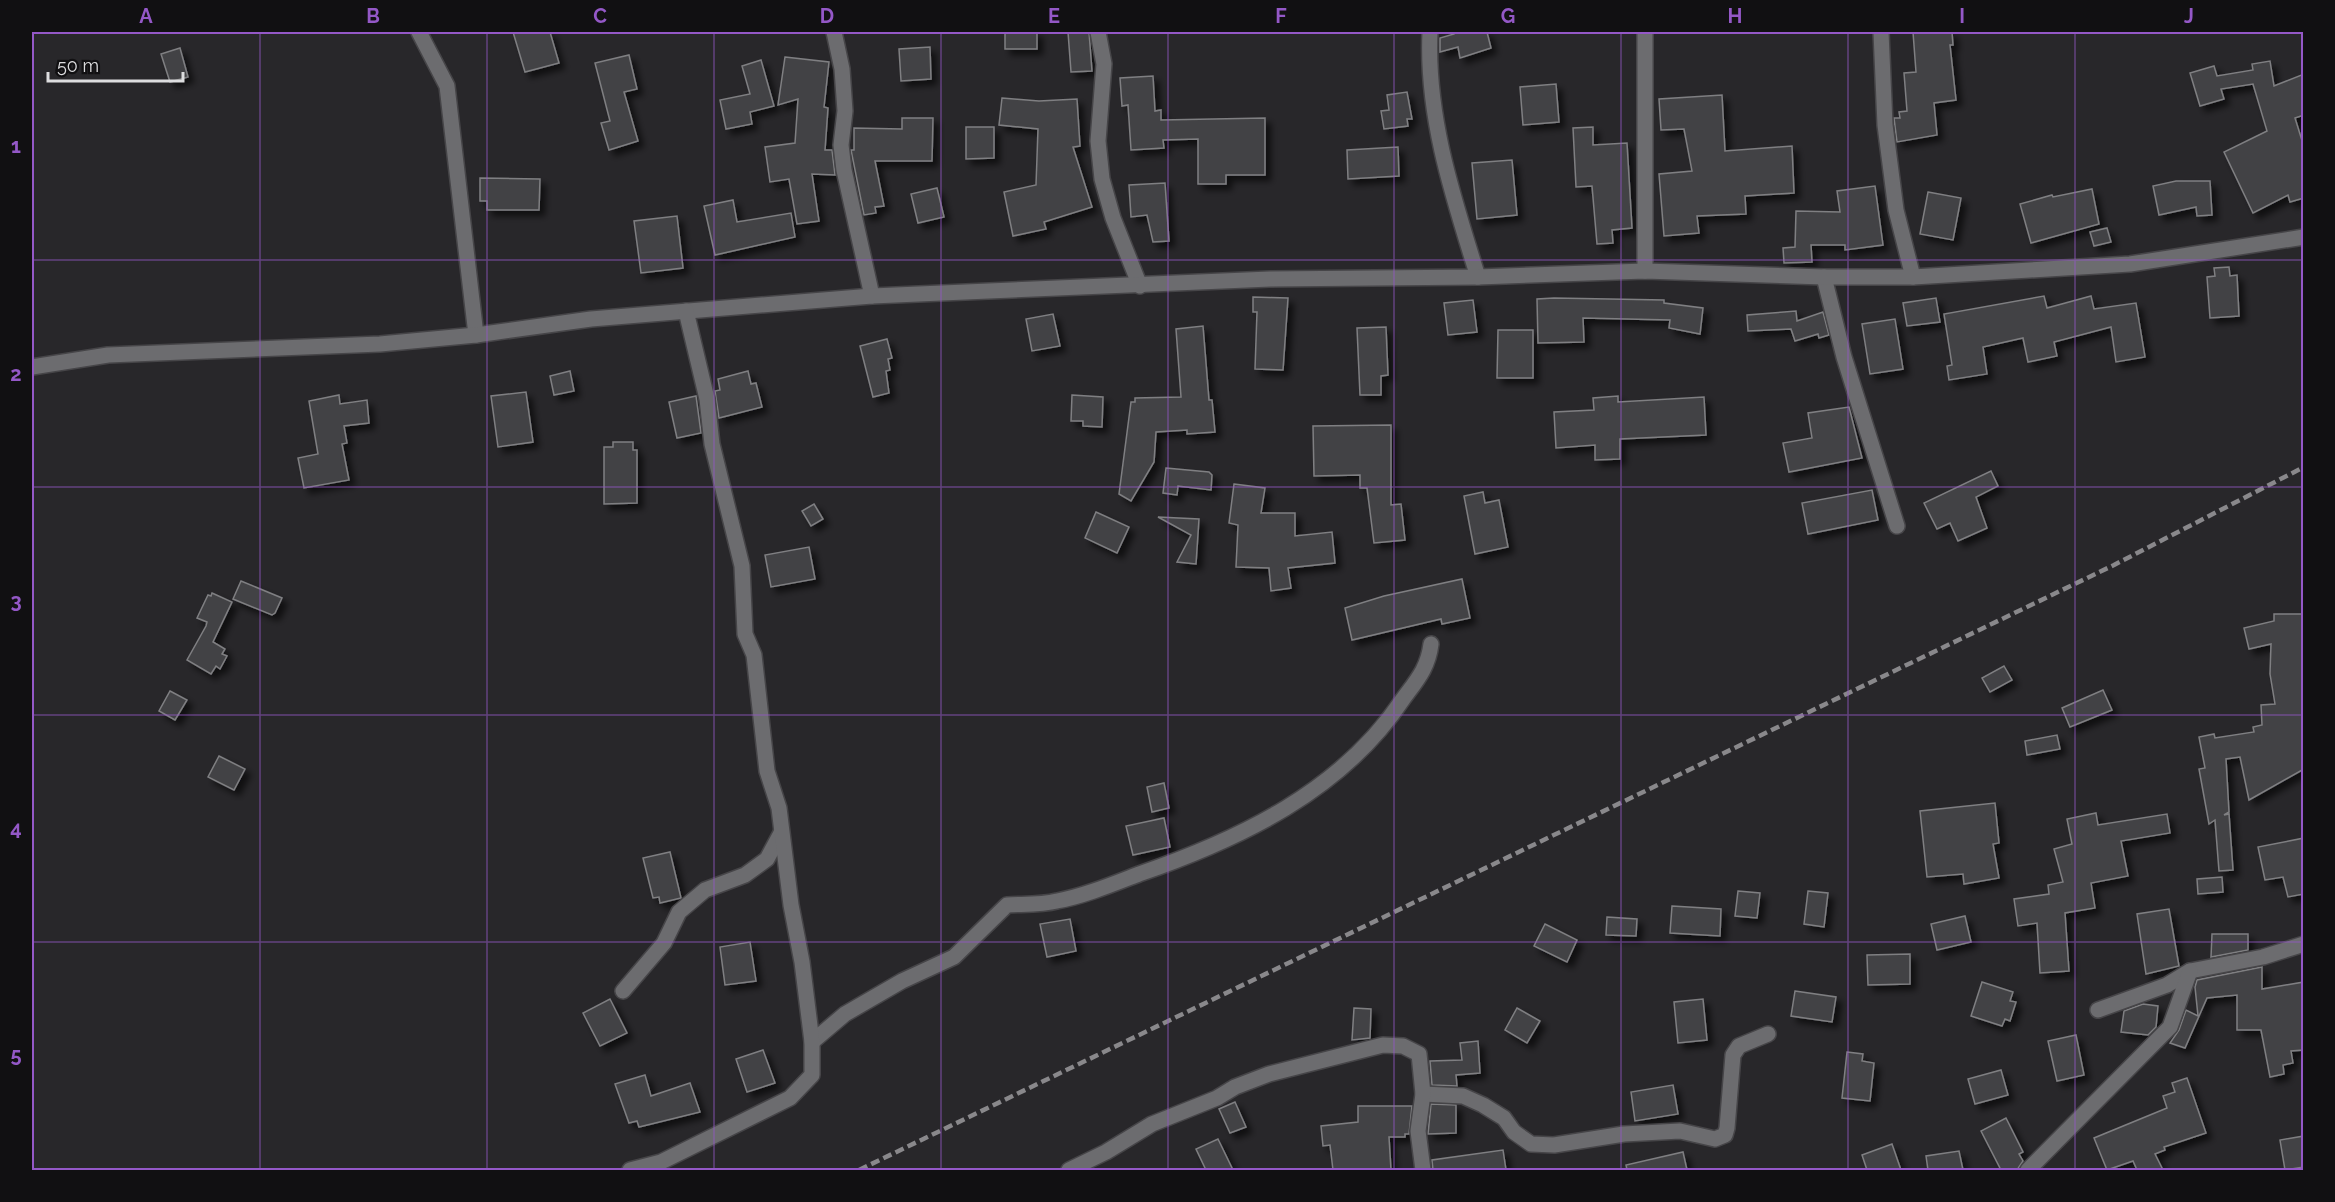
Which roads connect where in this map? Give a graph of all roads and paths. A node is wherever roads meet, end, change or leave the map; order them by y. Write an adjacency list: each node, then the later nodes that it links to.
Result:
1 (419, 32): 15 (street)
2 (834, 32): 13 (street)
3 (1098, 32): 12 (street)
4 (1430, 32): 9 (street)
5 (1645, 32): 8 (street)
6 (1881, 32): 10 (street)
7 (2304, 237): 10 (street)
8 (1645, 270): 9 (street); 11 (street)
9 (1478, 277): 12 (street)
10 (1912, 277): 11 (street)
11 (1824, 278): 17 (street)
12 (1140, 286): 13 (street)
13 (872, 296): 14 (street)
14 (686, 311): 15 (street); 19 (street)
15 (476, 335): 16 (street)
16 (32, 367)
17 (1898, 526)
18 (1431, 644): 25 (street)
19 (781, 833): 22 (street); 25 (street)
20 (2304, 944): 21 (street)
21 (2190, 971): 23 (street); 30 (street)
22 (623, 991)
23 (2098, 1010)
24 (1768, 1034): 26 (street)
25 (812, 1042): 27 (street)
26 (1423, 1094): 28 (street); 29 (street)
27 (630, 1170)
28 (1069, 1170)
29 (1423, 1170)
30 (2028, 1170)

